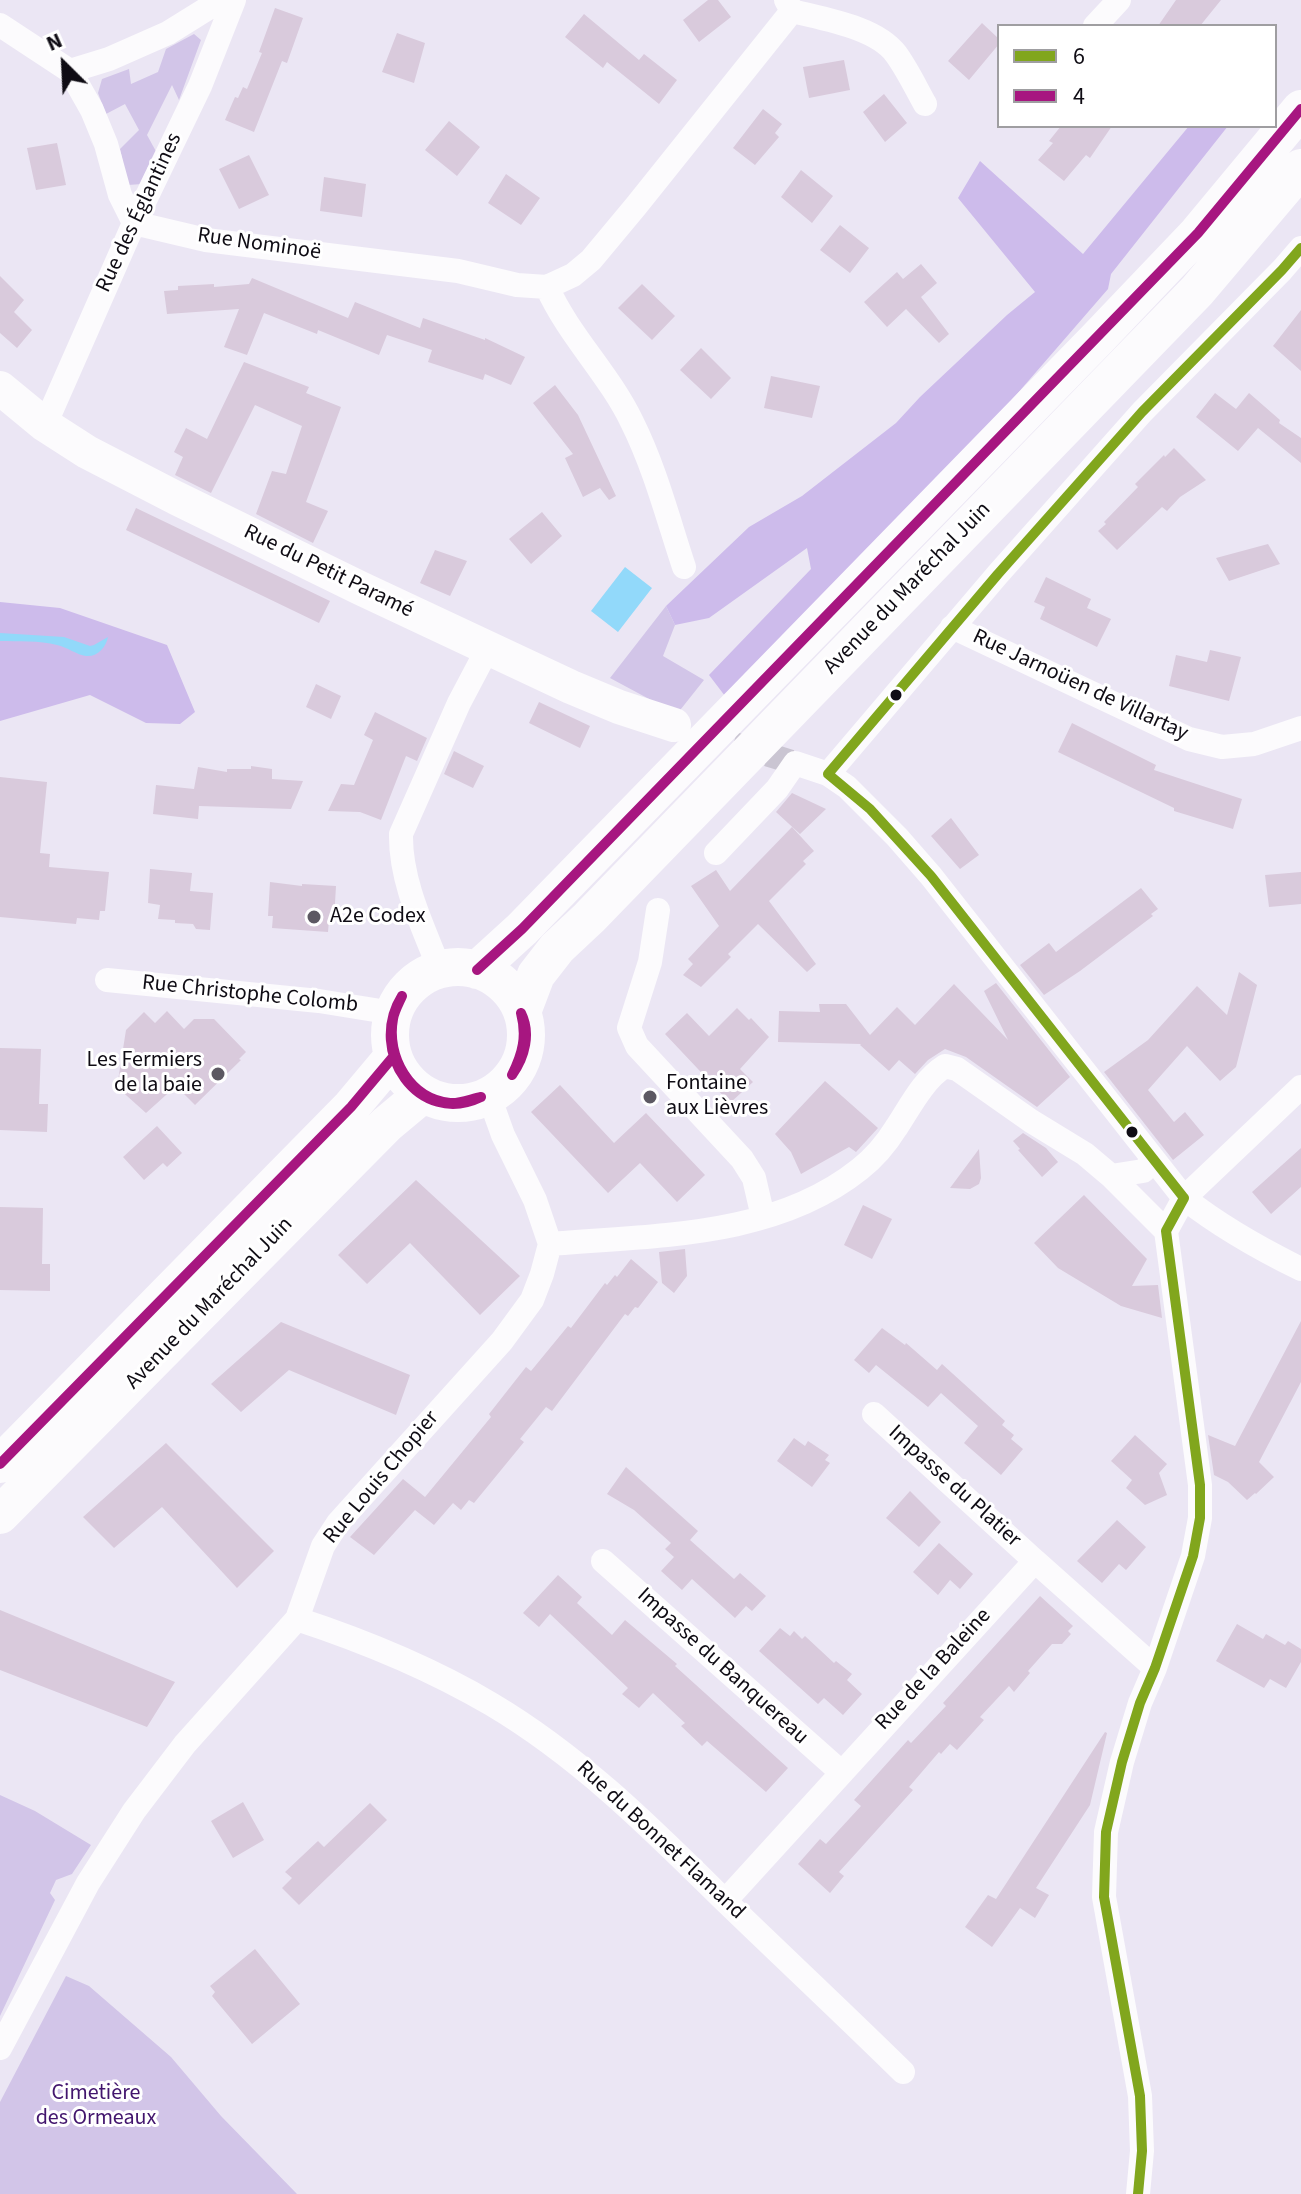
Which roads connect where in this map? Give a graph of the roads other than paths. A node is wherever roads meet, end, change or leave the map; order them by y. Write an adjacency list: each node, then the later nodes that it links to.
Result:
1 (221, 0): 7 (street)
2 (234, 0): 11 (street, Rue des Églantines)
3 (1119, 0): 5 (street)
4 (789, 5): 8 (street); 13 (street)
5 (1097, 24)
6 (0, 25): 7 (street)
7 (70, 71): 11 (street)
8 (925, 104)
9 (1301, 109): 24 (main road, Avenue du Maréchal Juin)
10 (1301, 168): 26 (main road, Avenue du Maréchal Juin)
11 (134, 223): 13 (street, Rue Nominoë); 15 (street, Rue des Églantines)
12 (1301, 248): 17 (street)
13 (547, 287): 16 (street)
14 (0, 388): 15 (street, Rue du Petit Paramé)
15 (45, 425): 18 (street, Rue du Petit Paramé)
16 (684, 567)
17 (952, 627): 20 (street, Rue Jarnoüen de Villartay); 21 (street)
18 (488, 648): 19 (street, Rue du Petit Paramé); 24 (street)
19 (674, 725)
20 (1301, 728)
21 (828, 774): 22 (street); 32 (street)
22 (716, 853)
23 (658, 910): 35 (street)
24 (458, 970): 26 (main road); 27 (main road)
25 (107, 980): 27 (street, Rue Christophe Colomb)
26 (522, 1012): 31 (main road)
27 (393, 1013): 28 (main road)
28 (393, 1057): 30 (main road); 40 (main road, Avenue du Maréchal Juin)
29 (1301, 1087): 34 (street)
30 (423, 1094): 31 (main road); 41 (main road, Avenue du Maréchal Juin)
31 (489, 1096): 37 (street)
32 (1154, 1161): 33 (street); 34 (street)
33 (1111, 1176): 35 (street); 36 (street)
34 (1184, 1198): 36 (street); 38 (street)
35 (763, 1217): 37 (street)
36 (1166, 1231): 45 (street)
37 (550, 1244): 44 (street, Rue Louis Chopier)
38 (1301, 1269)
39 (874, 1414): 43 (street, Impasse du Platier)
40 (0, 1464)
41 (0, 1515)
42 (603, 1561): 46 (street, Impasse du Banquereau)
43 (1035, 1561): 45 (street); 46 (street, Rue de la Baleine)
44 (297, 1619): 47 (street, Rue du Bonnet Flamand); 48 (street, Rue Louis Chopier)
45 (1155, 1668): 50 (street)
46 (841, 1772): 47 (street, Rue de la Baleine)
47 (725, 1901): 49 (street, Rue du Bonnet Flamand)
48 (0, 2048)
49 (903, 2072)
50 (1138, 2194)

